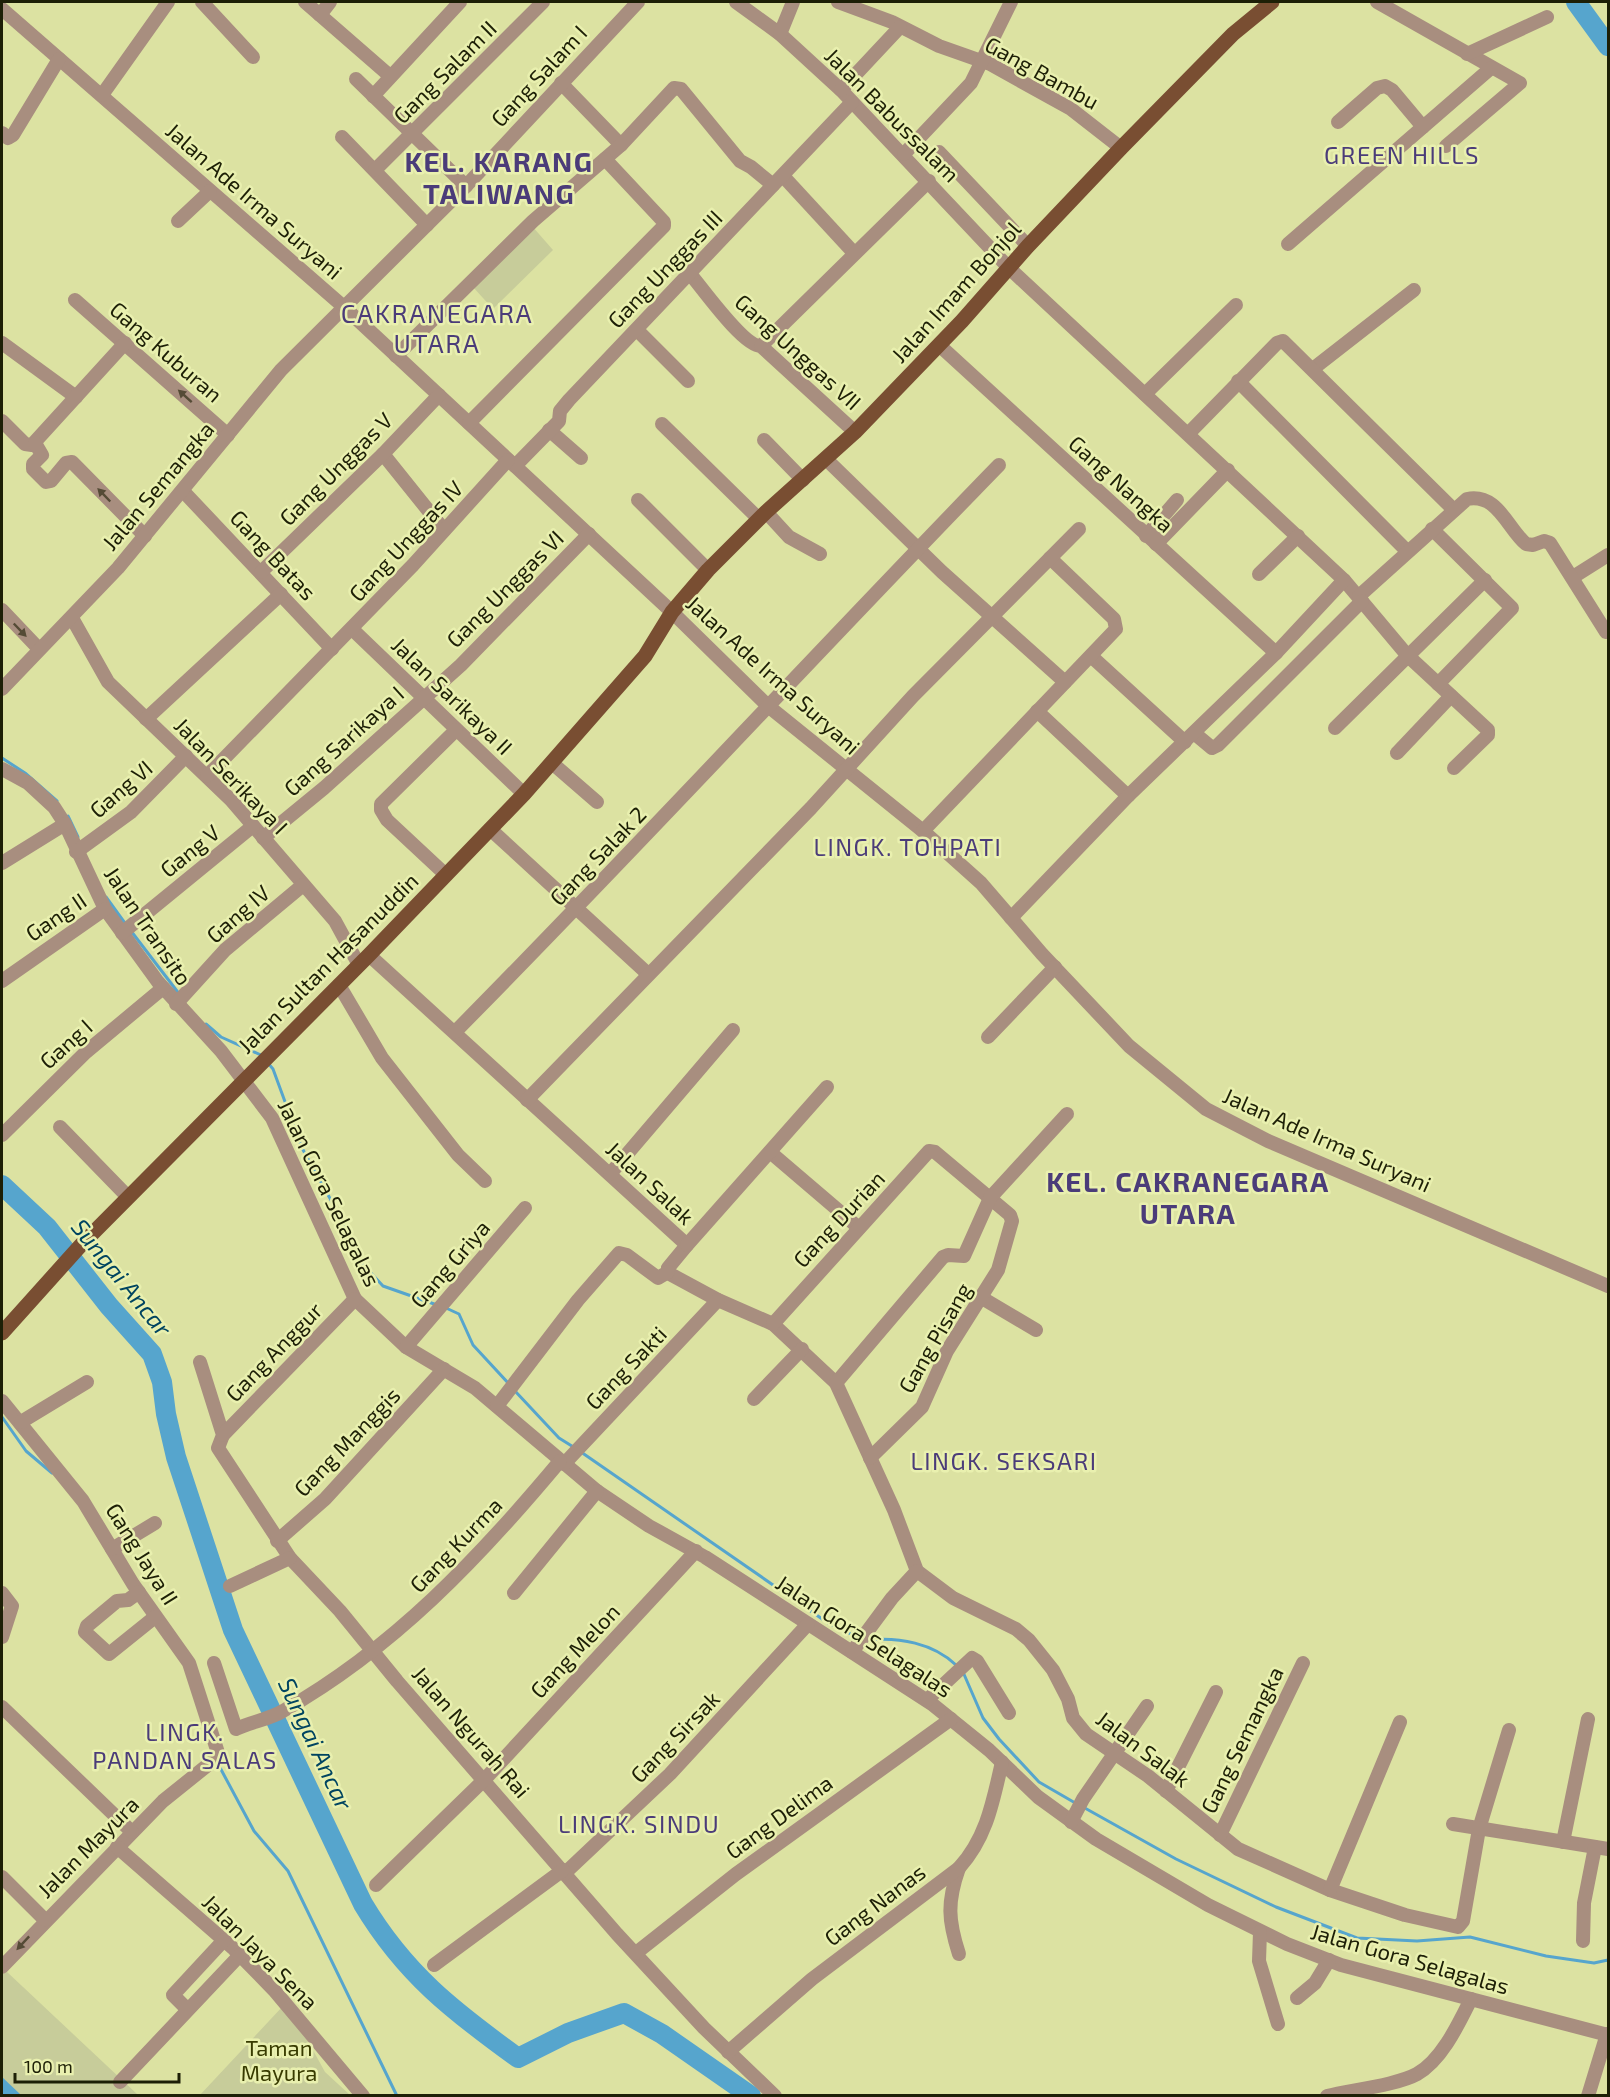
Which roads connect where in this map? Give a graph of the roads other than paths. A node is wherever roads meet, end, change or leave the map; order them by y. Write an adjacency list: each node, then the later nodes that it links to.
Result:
1 (168, 2): 28 (street)
2 (202, 2): 20 (street)
3 (305, 2): 15 (street)
4 (330, 2): 15 (street)
5 (460, 2): 24 (street)
6 (543, 2): 34 (street, Gang Salam II)
7 (638, 2): 26 (street, Gang Salam I)
8 (736, 2): 18 (street, Jalan Babussalam)
9 (793, 2): 18 (street)
10 (838, 2): 17 (street, Gang Bambu)
11 (1011, 2): 22 (street)
12 (1272, 2): 38 (main road, Jalan Imam Bonjol)
13 (1377, 2): 19 (street)
14 (2, 9): 21 (street, Jalan Ade Irma Suryani)
15 (320, 15): 24 (street)
16 (1547, 17): 19 (street)
17 (900, 27): 22 (street, Gang Bambu); 27 (street)
18 (780, 34): 27 (street, Jalan Babussalam)
19 (1467, 54): 23 (street)
20 (254, 57)
21 (59, 59): 28 (street, Jalan Ade Irma Suryani); 33 (street)
22 (983, 60): 38 (street, Gang Bambu); 40 (street)
23 (1491, 68): 32 (street); 37 (street)
24 (390, 76): 29 (street)
25 (356, 79): 29 (street)
26 (561, 83): 36 (street); 45 (street, Gang Salam I)
27 (841, 90): 30 (street, Jalan Babussalam)
28 (102, 95): 46 (street, Jalan Ade Irma Suryani)
29 (373, 96): 34 (street)
30 (852, 102): 40 (street, Jalan Babussalam); 43 (street, Gang Unggas III)
31 (1338, 122): 32 (street)
32 (1423, 127): 49 (street)
33 (2, 133)
34 (413, 134): 42 (street, Gang Salam II); 45 (street)
35 (342, 137): 42 (street)
36 (621, 145): 41 (street); 43 (street)
37 (1446, 146)
38 (1121, 148): 50 (main road, Jalan Imam Bonjol)
39 (939, 152): 50 (street)
40 (904, 154): 44 (street, Jalan Babussalam)
41 (605, 159): 63 (street); 71 (street)
42 (375, 170): 48 (street)
43 (778, 180): 51 (street); 53 (street, Gang Unggas III)
44 (929, 181): 51 (street); 52 (street, Jalan Babussalam)
45 (466, 186): 48 (street, Gang Salam I)
46 (210, 191): 47 (street); 57 (street, Jalan Ade Irma Suryani)
47 (178, 221)
48 (427, 225): 57 (street, Gang Salam I)
49 (1288, 244)
50 (1028, 246): 52 (main road, Jalan Imam Bonjol)
51 (854, 253): 62 (street)
52 (1008, 267): 61 (main road, Jalan Imam Bonjol); 67 (street, Jalan Babussalam)
53 (691, 275): 58 (street, Gang Unggas III); 62 (street, Gang Unggas VII)
54 (1414, 290): 64 (street)
55 (75, 300): 60 (street, Gang Kuburan)
56 (1236, 304): 67 (street)
57 (345, 308): 63 (street, Jalan Ade Irma Suryani); 76 (street, Jalan Semangka)
58 (637, 330): 65 (street); 73 (street, Gang Unggas III)
59 (2, 342): 69 (street)
60 (125, 343): 69 (street); 76 (street, Gang Kuburan, one-way to 60)
61 (939, 345): 74 (main road, Jalan Imam Bonjol); 97 (street, Gang Nangka)
62 (761, 346): 74 (street, Gang Unggas VII)
63 (396, 356): 68 (street, Jalan Ade Irma Suryani)
64 (1314, 368): 66 (street); 89 (street)
65 (688, 381)
66 (1238, 381): 75 (street); 99 (street)
67 (1145, 394): 75 (street, Jalan Babussalam)
68 (439, 395): 71 (street, Jalan Ade Irma Suryani); 79 (street, Gang Unggas V)
69 (76, 398): 78 (street)
70 (2, 422): 78 (street)
71 (469, 423): 82 (street, Jalan Ade Irma Suryani)
72 (662, 424): 90 (street)
73 (549, 430): 80 (street); 82 (street, Gang Unggas III)
74 (855, 432): 81 (main road, Jalan Imam Bonjol)
75 (1189, 433): 84 (street, Jalan Babussalam)
76 (228, 435): 86 (street, Jalan Semangka)
77 (764, 440): 85 (street)
78 (35, 443): 96 (street, one-way to 78)
79 (383, 454): 93 (street); 104 (street, Gang Unggas V)
80 (581, 458)
81 (827, 460): 85 (main road, Jalan Imam Bonjol); 98 (street)
82 (512, 463): 93 (street, Gang Unggas IV); 94 (street, Jalan Ade Irma Suryani)
83 (999, 465): 98 (street, Gang Salak 2)
84 (1228, 470): 95 (street, Jalan Babussalam); 97 (street)
85 (803, 480): 90 (main road, Jalan Imam Bonjol)
86 (183, 490): 96 (street, Jalan Semangka); 104 (street, Gang Batas)
87 (638, 500): 103 (street)
88 (1177, 500): 97 (street)
89 (1454, 510): 92 (street); 106 (street)
90 (762, 516): 100 (street); 103 (main road, Jalan Imam Bonjol)
91 (1079, 529): 102 (street)
92 (1432, 529): 99 (street); 108 (street)
93 (444, 530): 115 (street, Gang Unggas IV)
94 (589, 534): 112 (street, Jalan Ade Irma Suryani); 126 (street, Gang Unggas VI)
95 (1298, 536): 105 (street); 107 (street, Jalan Babussalam)
96 (145, 537): 114 (street, Jalan Semangka)
97 (1151, 540): 119 (street, Gang Nangka)
98 (918, 548): 113 (street); 127 (street, Gang Salak 2)
99 (1407, 550): 110 (street)
100 (820, 554)
101 (1608, 555): 106 (street)
102 (1050, 558): 113 (street); 120 (street)
103 (708, 570): 112 (main road, Jalan Imam Bonjol)
104 (261, 572): 109 (street, Gang Batas)
105 (1259, 573)
106 (1573, 577): 116 (street)
107 (1344, 580): 110 (street, Jalan Babussalam); 119 (street)
108 (1485, 580): 121 (street); 123 (street)
109 (281, 594): 118 (street, Gang Batas); 129 (street)
110 (1360, 599): 121 (street, Jalan Babussalam); 132 (street)
111 (2, 610): 117 (street, one-way to 117)
112 (672, 612): 127 (street, Jalan Ade Irma Suryani); 135 (main road, Jalan Sultan Hasanuddin)
113 (991, 617): 122 (street); 138 (street)
114 (72, 618): 117 (street, Jalan Semangka); 129 (street, Jalan Serikaya I)
115 (352, 629): 118 (street, Gang Unggas IV); 126 (street, Jalan Sarikaya II)
116 (1606, 632)
117 (39, 649): 124 (street, Jalan Semangka)
118 (332, 649): 139 (street, Gang Unggas IV)
119 (1276, 653): 132 (street)
120 (1091, 656): 122 (street); 132 (street)
121 (1407, 656): 123 (street, Jalan Babussalam); 130 (street)
122 (1065, 682): 128 (street)
123 (1437, 684): 125 (street, Jalan Babussalam)
124 (2, 689)
125 (1451, 696): 133 (street); 136 (street, Jalan Babussalam)
126 (424, 697): 131 (street, Jalan Sarikaya II); 147 (street, Gang Sarikaya I)
127 (768, 706): 138 (street, Jalan Ade Irma Suryani); 153 (street, Gang Salak 2)
128 (1037, 711): 141 (street); 146 (street)
129 (146, 719): 134 (street, Jalan Serikaya I)
130 (1335, 728)
131 (456, 730): 140 (street, Jalan Sarikaya II); 150 (street)
132 (1190, 737): 141 (street)
133 (1397, 753)
134 (186, 756): 139 (street, Jalan Serikaya I); 148 (street, Gang VI)
135 (552, 763): 140 (main road, Jalan Sultan Hasanuddin); 142 (street)
136 (1454, 768)
137 (2, 769): 143 (street, Jalan Transito)
138 (846, 770): 146 (street, Jalan Ade Irma Suryani); 158 (street)
139 (207, 776): 144 (street, Jalan Serikaya I)
140 (524, 794): 145 (main road, Jalan Sultan Hasanuddin)
141 (1128, 796): 154 (street)
142 (597, 802)
143 (65, 824): 148 (street, Jalan Transito); 149 (street)
144 (254, 826): 147 (street, Jalan Serikaya I); 155 (street, Gang V)
145 (490, 829): 150 (main road, Jalan Sultan Hasanuddin); 153 (street)
146 (923, 831): 154 (street, Jalan Ade Irma Suryani)
147 (264, 838): 151 (street, Jalan Serikaya I)
148 (80, 849): 152 (street, Jalan Transito)
149 (2, 863)
150 (446, 875): 156 (main road, Jalan Sultan Hasanuddin)
151 (303, 885): 156 (street, Jalan Serikaya I); 162 (street, Gang IV)
152 (105, 909): 155 (street, Jalan Transito); 159 (street, Gang II)
153 (575, 910): 158 (street); 164 (street, Gang Salak 2)
154 (1011, 918): 157 (street, Jalan Ade Irma Suryani)
155 (127, 929): 161 (street, Jalan Transito)
156 (364, 960): 160 (main road, Jalan Sultan Hasanuddin); 164 (street, Jalan Salak)
157 (1054, 968): 165 (street); 181 (street, Jalan Ade Irma Suryani)
158 (648, 974): 168 (street)
159 (2, 981)
160 (339, 985): 166 (main road, Jalan Sultan Hasanuddin); 174 (street)
161 (163, 988): 162 (street, Jalan Transito); 171 (street, Gang I)
162 (180, 1001): 166 (street, Jalan Transito)
163 (732, 1030): 173 (street)
164 (455, 1032): 168 (street, Jalan Salak)
165 (988, 1037)
166 (245, 1079): 175 (main road, Jalan Sultan Hasanuddin); 183 (street, Jalan Gora Selagalas)
167 (827, 1087): 172 (street)
168 (527, 1100): 173 (street, Jalan Salak)
169 (1067, 1114): 176 (street)
170 (60, 1127): 175 (street)
171 (2, 1135)
172 (770, 1152): 178 (street); 179 (street)
173 (609, 1174): 179 (street, Jalan Salak)
174 (485, 1181)
175 (128, 1197): 187 (main road, Jalan Sultan Hasanuddin)
176 (990, 1198): 178 (street, Gang Durian); 182 (street, Gang Pisang); 193 (street)
177 (525, 1208): 188 (street, Gang Griya)
178 (859, 1228): 185 (street, Gang Durian)
179 (687, 1245): 180 (street, Jalan Salak)
180 (668, 1272): 184 (street); 194 (street)
181 (1608, 1286)
182 (982, 1298): 186 (street); 199 (street, Gang Pisang)
183 (355, 1299): 188 (street, Jalan Gora Selagalas); 198 (street, Gang Anggur)
184 (718, 1300): 185 (street); 200 (street, Gang Sakti)
185 (773, 1324): 189 (street)
186 (1036, 1330)
187 (2, 1333)
188 (406, 1347): 191 (street, Jalan Gora Selagalas)
189 (802, 1349): 193 (street); 195 (street)
190 (200, 1362): 198 (street, Jalan Ngurah Rai)
191 (444, 1369): 194 (street, Jalan Gora Selagalas); 203 (street, Gang Manggis)
192 (87, 1382): 197 (street)
193 (836, 1383): 199 (street)
194 (501, 1400): 200 (street, Jalan Gora Selagalas)
195 (754, 1400)
196 (2, 1401): 197 (street, Gang Jaya II)
197 (21, 1422): 204 (street, Gang Jaya II)
198 (223, 1435): 203 (street, Jalan Ngurah Rai)
199 (870, 1458): 207 (street)
200 (565, 1460): 201 (street, Jalan Gora Selagalas); 216 (street, Gang Kurma)
201 (597, 1491): 205 (street, Jalan Gora Selagalas); 210 (street)
202 (155, 1523): 204 (street)
203 (278, 1541): 206 (street, Jalan Ngurah Rai)
204 (112, 1549): 211 (street, Gang Jaya II)
205 (696, 1551): 213 (street, Jalan Gora Selagalas); 231 (street, Gang Melon)
206 (290, 1558): 208 (street); 216 (street, Jalan Ngurah Rai)
207 (917, 1571): 215 (street); 228 (street, Jalan Salak)
208 (230, 1586)
209 (2, 1593): 214 (street)
210 (514, 1593)
211 (135, 1595): 212 (street, Gang Jaya II); 212 (street)
212 (152, 1619): 229 (street, Gang Jaya II)
213 (808, 1624): 215 (street, Jalan Gora Selagalas); 242 (street, Gang Sirsak)
214 (2, 1637)
215 (858, 1642): 220 (street, Jalan Gora Selagalas)
216 (374, 1650): 217 (street, Gang Kurma); 231 (street, Jalan Ngurah Rai)
217 (214, 1663)
218 (1303, 1663): 237 (street, Gang Semangka)
219 (1216, 1692): 232 (street)
220 (927, 1700): 223 (street); 224 (street, Jalan Gora Selagalas)
221 (1147, 1706): 228 (street)
222 (2, 1707): 236 (street)
223 (1010, 1713)
224 (951, 1719): 230 (street, Jalan Gora Selagalas); 250 (street, Gang Delima)
225 (1588, 1719): 238 (street)
226 (1400, 1722): 245 (street)
227 (1509, 1730): 235 (street)
228 (1114, 1755): 232 (street, Jalan Salak); 233 (street)
229 (216, 1756): 236 (street, Jalan Mayura)
230 (1002, 1762): 233 (street, Jalan Gora Selagalas); 241 (street, Gang Nanas)
231 (486, 1779): 242 (street, Jalan Ngurah Rai); 244 (street, Gang Melon)
232 (1166, 1791): 237 (street, Jalan Salak)
233 (1077, 1811): 247 (street, Jalan Gora Selagalas)
234 (1453, 1824): 235 (street)
235 (1479, 1829): 238 (street); 245 (street, Jalan Salak)
236 (132, 1832): 239 (street, Jalan Mayura)
237 (1220, 1835): 245 (street, Jalan Salak)
238 (1563, 1842): 240 (street)
239 (117, 1846): 246 (street, Jalan Mayura); 248 (street, Jalan Jaya Sena)
240 (1602, 1848): 249 (street)
241 (959, 1868): 251 (street); 261 (street, Gang Nanas)
242 (564, 1871): 250 (street, Jalan Ngurah Rai); 254 (street, Gang Sirsak)
243 (2, 1877): 246 (street)
244 (376, 1886)
245 (1330, 1890)
246 (45, 1920): 255 (street, Jalan Mayura, one-way to 255)
247 (1260, 1932): 253 (street, Jalan Gora Selagalas); 259 (street)
248 (224, 1940): 252 (street, Jalan Jaya Sena); 258 (street)
249 (1583, 1941)
250 (636, 1953): 261 (street, Jalan Ngurah Rai)
251 (959, 1954)
252 (240, 1955): 258 (street); 264 (street, Jalan Jaya Sena)
253 (1329, 1960): 256 (street); 257 (street, Jalan Gora Selagalas)
254 (434, 1965)
255 (2, 1967)
256 (1297, 1998)
257 (1471, 1999): 260 (street, Jalan Gora Selagalas); 263 (street)
258 (187, 2009): 262 (street)
259 (1278, 2024)
260 (1608, 2035): 267 (street)
261 (728, 2052): 265 (street, Jalan Ngurah Rai)
262 (120, 2082)
263 (1357, 2092): 266 (street)
264 (363, 2096)
265 (776, 2096)
266 (1327, 2096)
267 (1588, 2096)

